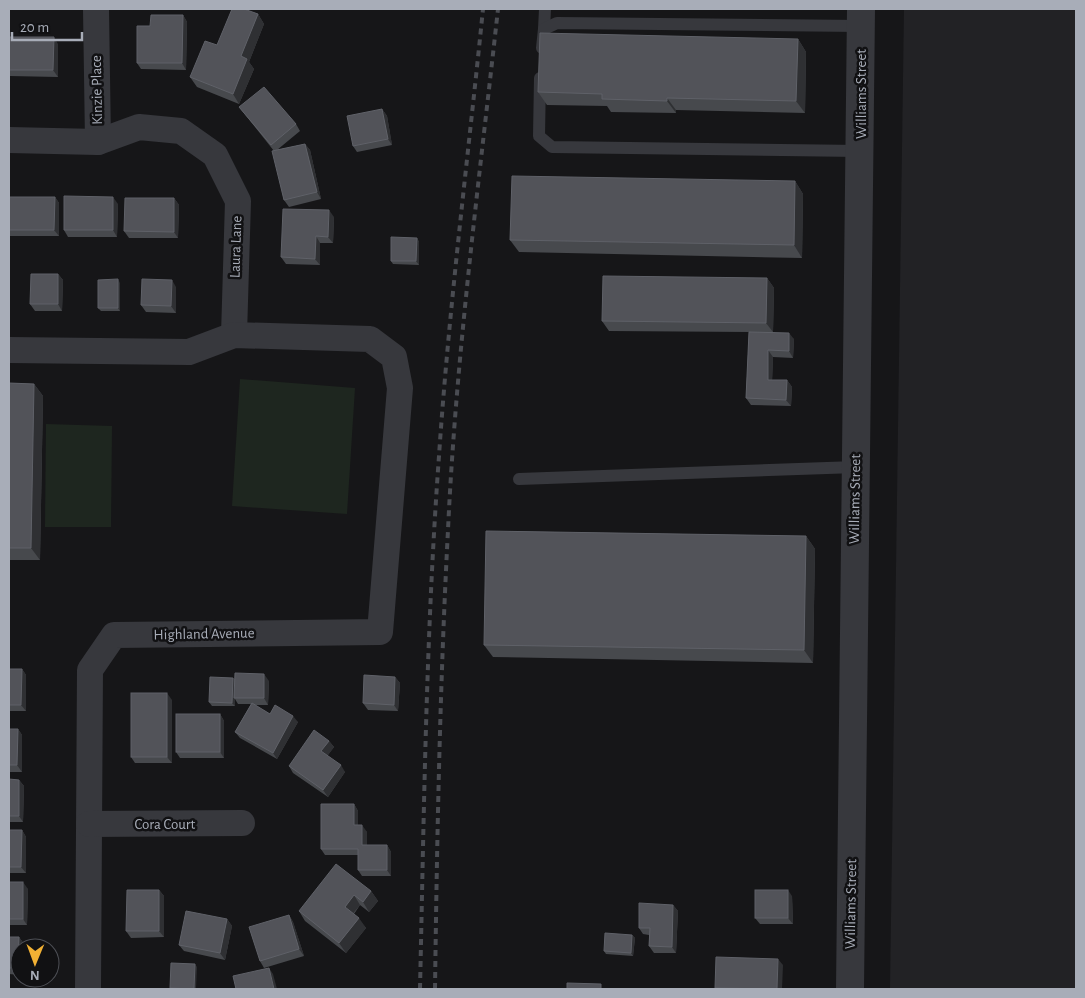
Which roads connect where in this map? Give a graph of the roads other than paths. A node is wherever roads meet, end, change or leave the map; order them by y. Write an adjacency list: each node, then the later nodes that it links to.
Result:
1 (96, 9): 6 (street, Kinzie Place)
2 (545, 9): 4 (lane)
3 (861, 18): 4 (lane); 7 (street, Williams Street)
4 (544, 29): 7 (lane)
5 (9, 140): 6 (street, Laura Lane)
6 (98, 142): 8 (street, Laura Lane)
7 (860, 151): 10 (street, Williams Street)
8 (234, 335): 9 (street); 13 (street, Highland Avenue)
9 (9, 350)
10 (856, 467): 11 (lane); 15 (street, Williams Street)
11 (518, 479)
12 (242, 823): 13 (street, Cora Court)
13 (89, 824): 14 (street, Highland Avenue)
14 (88, 989)
15 (850, 989)

